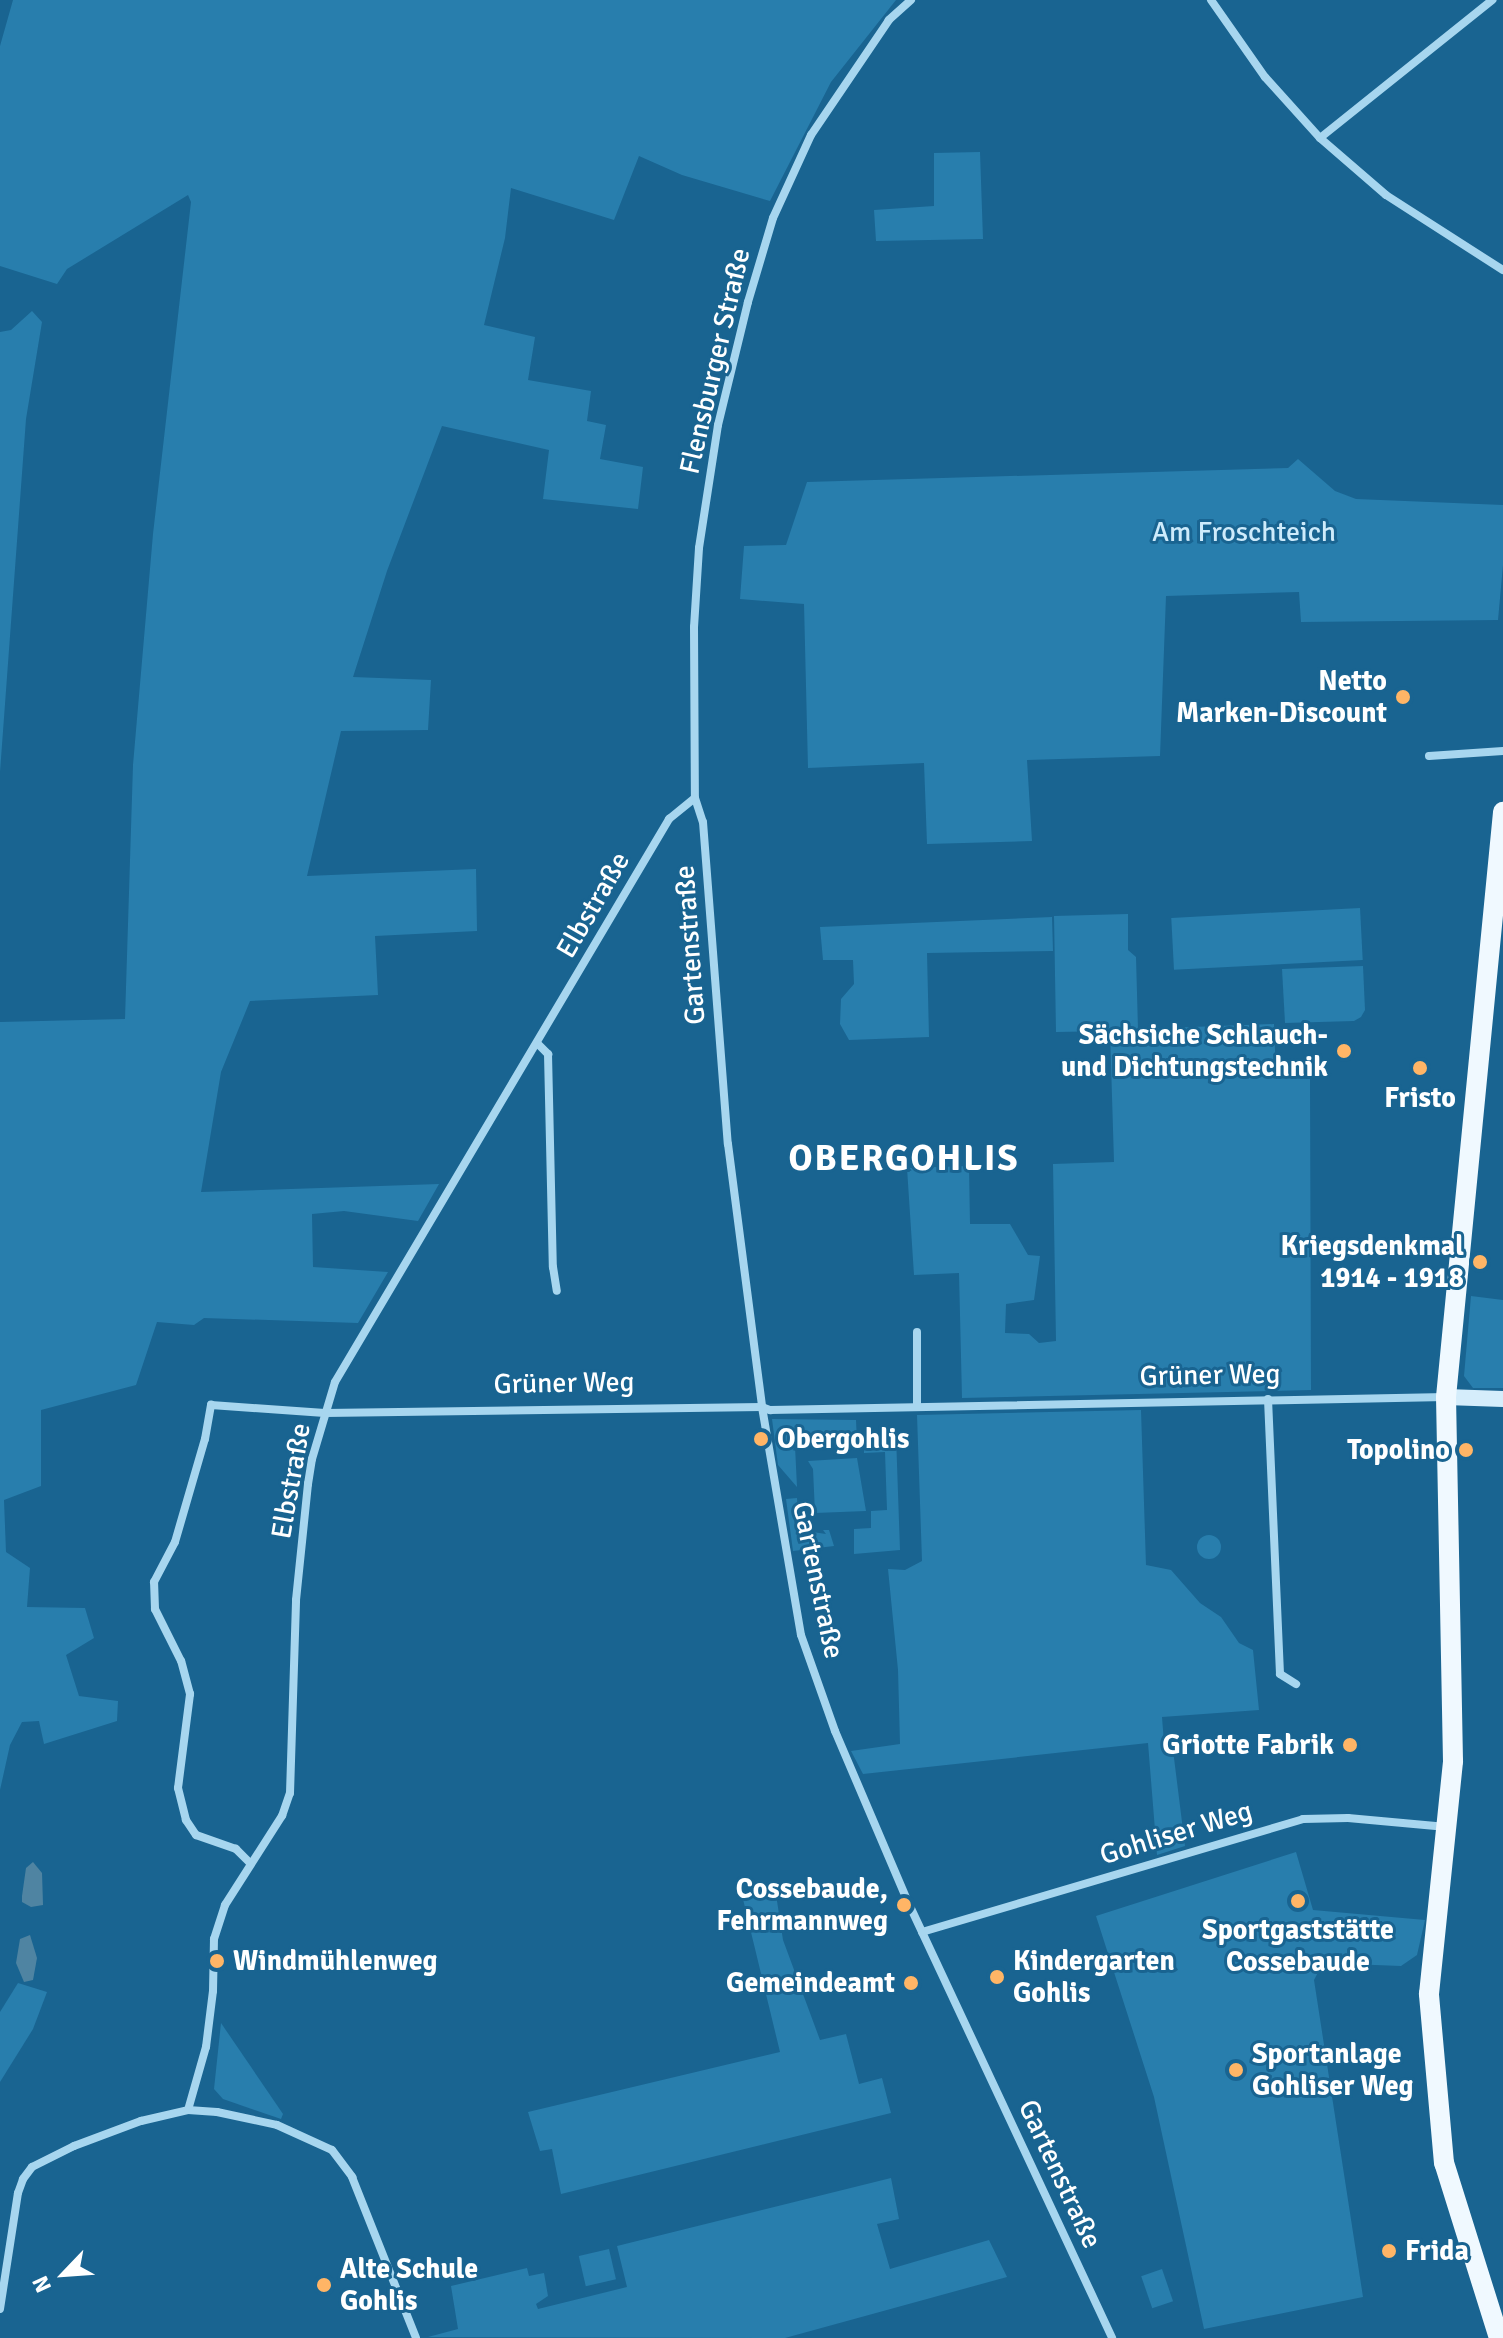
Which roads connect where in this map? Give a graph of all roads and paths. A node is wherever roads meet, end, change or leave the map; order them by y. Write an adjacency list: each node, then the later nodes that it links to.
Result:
1 (911, 0): 8 (street, Flensburger Straße)
2 (1211, 0): 4 (street)
3 (1492, 0): 4 (street)
4 (1320, 138): 5 (street)
5 (1503, 270)
6 (1503, 751): 7 (street)
7 (1429, 756)
8 (695, 774): 9 (street, Gartenstraße)
9 (695, 798): 11 (street, Elbstraße); 17 (street, Gartenstraße)
10 (1503, 812): 14 (main road)
11 (537, 1043): 12 (street); 19 (street, Elbstraße)
12 (557, 1291)
13 (917, 1332): 18 (street)
14 (1446, 1397): 15 (street, Grüner Weg); 16 (street, Grüner Weg); 21 (main road)
15 (1268, 1399): 18 (street, Grüner Weg); 20 (street)
16 (1503, 1399)
17 (762, 1407): 18 (street, Grüner Weg); 19 (street, Grüner Weg); 23 (street, Gartenstraße)
18 (917, 1407)
19 (325, 1413): 22 (street, Elbstraße); 22 (street, Grüner Weg)
20 (1296, 1684)
21 (1448, 1828): 23 (street, Gohliser Weg); 28 (main road)
22 (250, 1863): 24 (street, Elbstraße)
23 (922, 1932): 27 (street, Gartenstraße)
24 (188, 2110): 25 (street); 26 (street)
25 (0, 2309)
26 (416, 2338)
27 (1112, 2338)
28 (1499, 2338)

